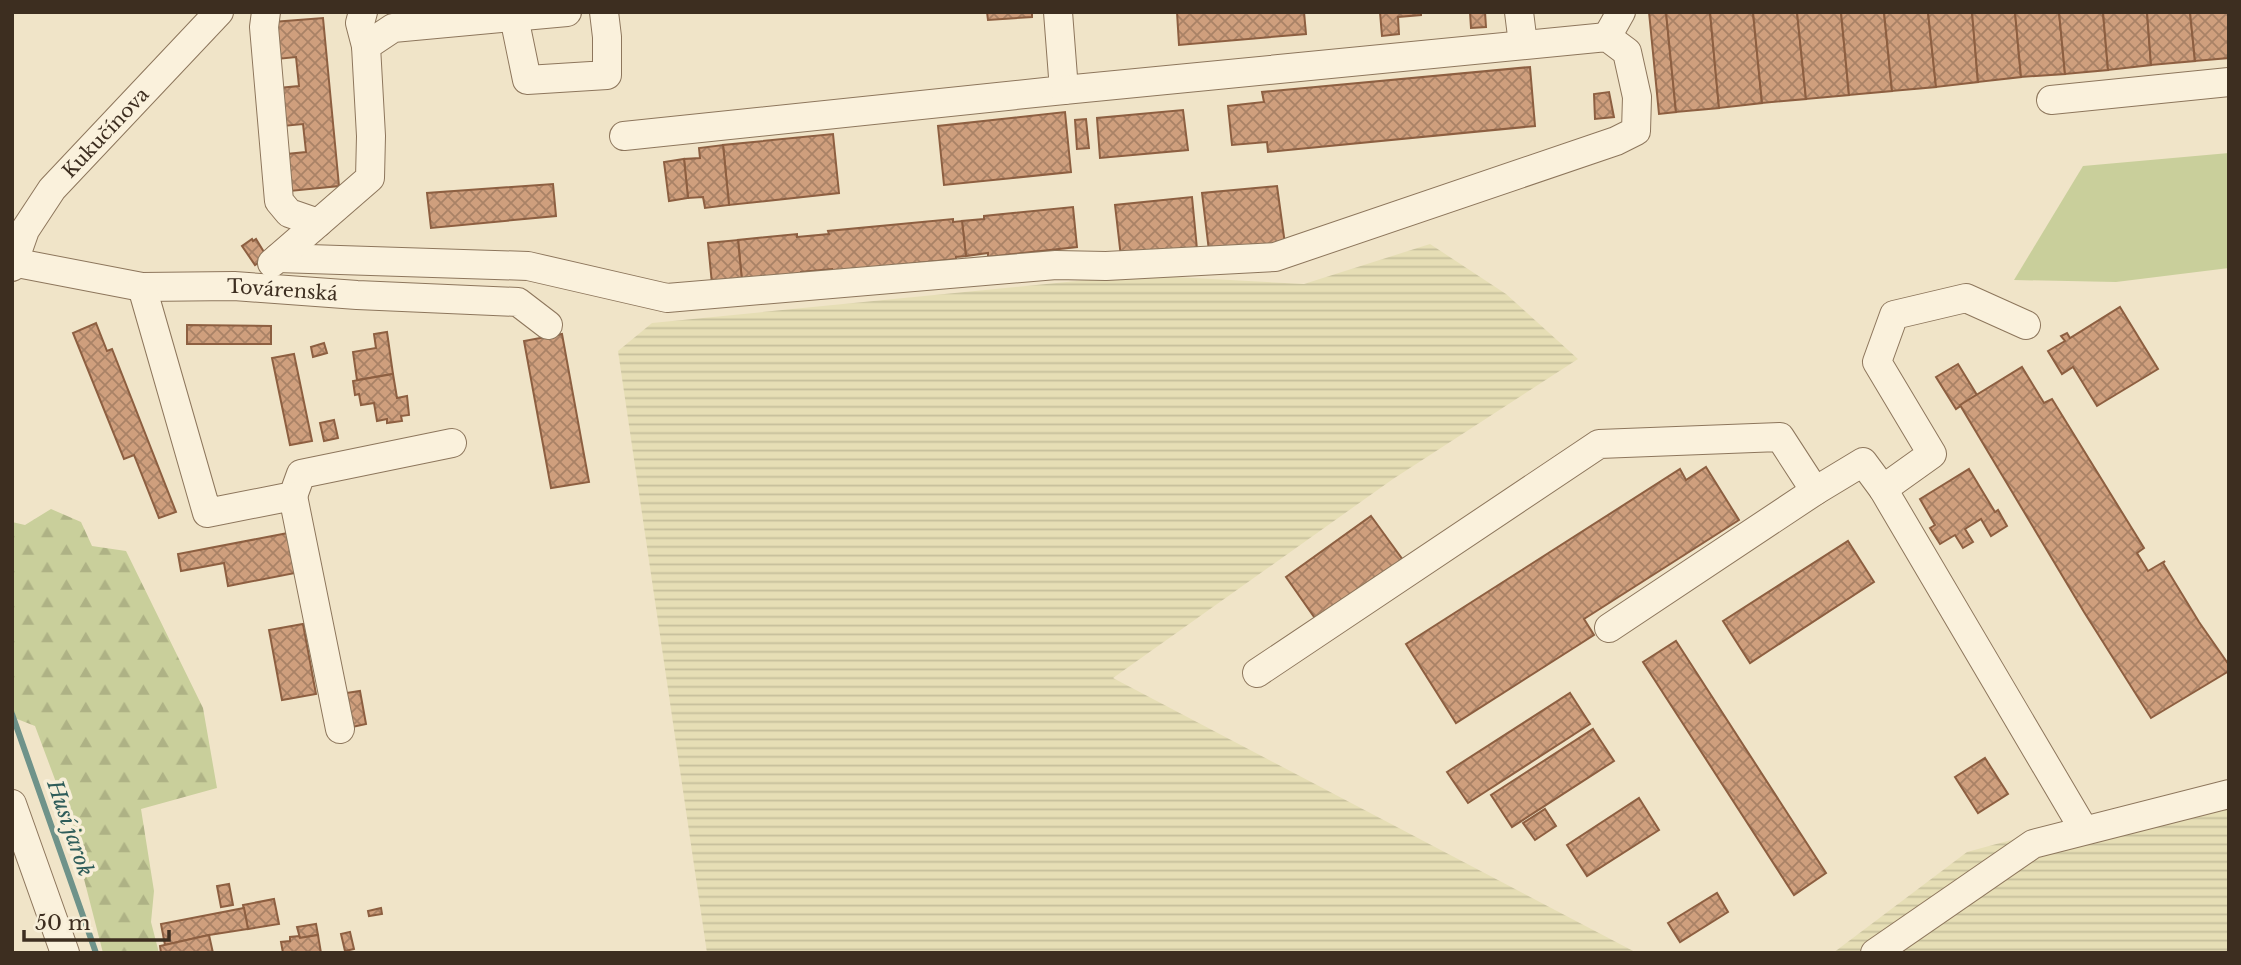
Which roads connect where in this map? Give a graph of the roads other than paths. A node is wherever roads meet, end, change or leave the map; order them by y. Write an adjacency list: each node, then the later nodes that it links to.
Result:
1 (219, 12): 18 (street, Kukučínova)
2 (266, 12): 16 (street)
3 (568, 12): 8 (street)
4 (604, 12): 8 (street)
5 (1058, 12): 13 (street)
6 (1519, 12): 11 (street)
7 (1621, 12): 10 (street)
8 (514, 17): 9 (street)
9 (358, 23): 16 (street)
10 (1607, 37): 11 (street); 17 (street)
11 (1522, 44): 13 (street)
12 (2229, 82): 14 (street)
13 (1064, 90): 15 (street)
14 (2051, 100)
15 (624, 135)
16 (318, 223): 17 (street)
17 (278, 258): 19 (street)
18 (13, 263): 20 (street, Továrenská)
19 (234, 286): 20 (street, Továrenská); 21 (street, Továrenská)
20 (142, 287): 26 (street)
21 (548, 325)
22 (2026, 325): 24 (street)
23 (452, 443): 26 (street)
24 (1882, 489): 25 (street); 32 (street)
25 (1815, 491): 27 (street); 28 (street)
26 (293, 496): 29 (street)
27 (1609, 628)
28 (1257, 673)
29 (340, 729)
30 (2229, 794): 32 (street)
31 (12, 804): 33 (street)
32 (2084, 830): 34 (street)
33 (65, 953)
34 (1875, 953)

